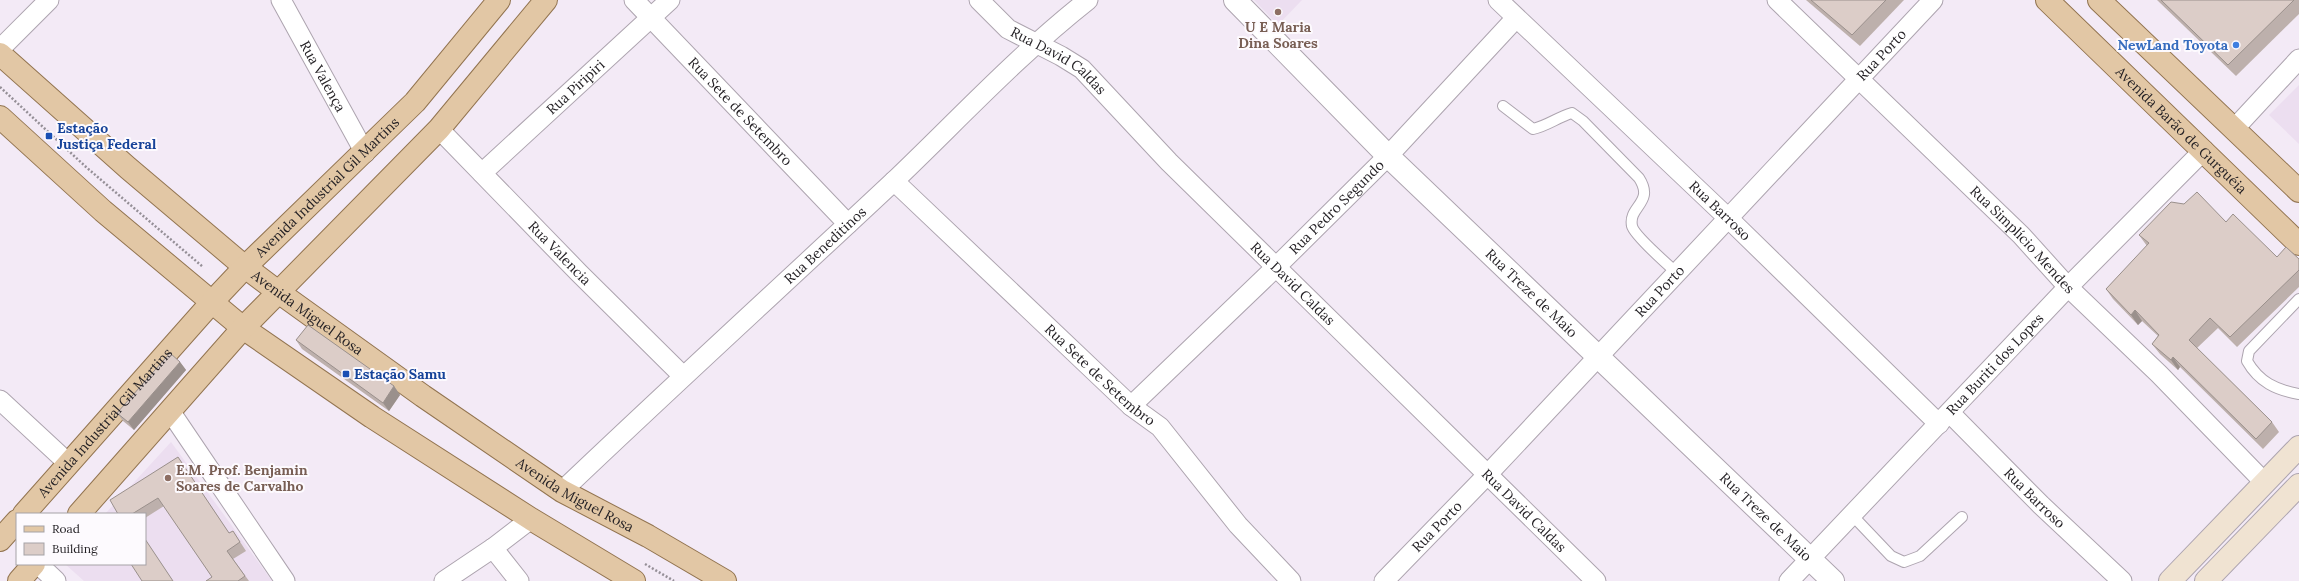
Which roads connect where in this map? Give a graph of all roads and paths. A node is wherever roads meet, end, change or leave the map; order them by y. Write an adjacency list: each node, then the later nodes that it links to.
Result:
1 (49, 0): 18 (street)
2 (281, 0): 28 (street, Rua Valença)
3 (499, 0): 28 (main road, Avenida Industrial Gil Martins)
4 (546, 0): 25 (main road)
5 (634, 0): 15 (street, Rua Sete de Setembro)
6 (670, 0): 15 (street, Rua Piripiri)
7 (979, 0): 17 (street, Rua David Caldas)
8 (1088, 0): 17 (street, Rua Beneditinos)
9 (1235, 0): 29 (street, Rua Treze de Maio)
10 (1498, 0): 16 (street, Rua Barroso)
11 (1777, 0): 21 (street, Rua Simplício Mendes)
12 (1933, 0): 21 (street, Rua Porto)
13 (2047, 0): 27 (main road, Avenida Barão de Gurguéia)
14 (2099, 0): 26 (main road)
15 (651, 18): 30 (street, Rua Piripiri); 34 (street, Rua Sete de Setembro)
16 (1516, 18): 29 (street, Rua Pedro Segundo); 33 (street, Rua Barroso)
17 (1034, 44): 31 (street, Rua Beneditinos); 37 (street, Rua David Caldas)
18 (0, 49)
19 (0, 54): 36 (main road, Avenida Miguel Rosa)
20 (2299, 59): 26 (street)
21 (1859, 78): 33 (street, Rua Porto); 39 (street, Rua Simplício Mendes)
22 (0, 87): 41 (path)
23 (1503, 106): 38 (lane)
24 (0, 117): 41 (main road)
25 (439, 128): 30 (street, Rua Valencia); 40 (main road)
26 (2234, 129): 32 (main road)
27 (2204, 150): 35 (main road, Avenida Barão de Gurguéia); 39 (street, Rua Buriti dos Lopes)
28 (365, 153): 36 (main road, Avenida Industrial Gil Martins)
29 (1388, 156): 37 (street, Rua Pedro Segundo); 44 (street, Rua Treze de Maio)
30 (482, 173): 45 (street, Rua Valencia)
31 (894, 181): 34 (street, Rua Beneditinos); 48 (street, Rua Sete de Setembro)
32 (2299, 191)
33 (1728, 218): 38 (street, Rua Porto); 50 (street, Rua Barroso)
34 (848, 224): 45 (street, Rua Beneditinos)
35 (2299, 244)
36 (245, 267): 40 (main road, Avenida Miguel Rosa); 41 (main road, Avenida Industrial Gil Martins)
37 (1276, 267): 48 (street, Rua Pedro Segundo); 53 (street, Rua David Caldas)
38 (1677, 273): 44 (street, Rua Porto)
39 (2068, 287): 50 (street, Rua Buriti dos Lopes); 54 (street, Rua Simplício Mendes)
40 (277, 291): 43 (main road); 55 (main road, Avenida Miguel Rosa)
41 (219, 294): 43 (main road); 52 (main road, Avenida Industrial Gil Martins)
42 (2299, 299): 46 (lane)
43 (243, 328): 49 (main road); 63 (main road)
44 (1597, 358): 53 (street, Rua Porto); 65 (street, Rua Treze de Maio)
45 (683, 376): 55 (street, Rua Beneditinos)
46 (2299, 394)
47 (0, 400): 52 (street)
48 (1131, 406): 75 (street, Rua Sete de Setembro)
49 (170, 411): 59 (main road); 70 (street)
50 (1944, 418): 60 (street, Rua Buriti dos Lopes); 80 (street, Rua Barroso)
51 (2299, 447): 54 (main road)
52 (68, 462): 58 (main road, Avenida Industrial Gil Martins)
53 (1488, 474): 76 (street, Rua Porto); 77 (street, Rua David Caldas)
54 (2265, 482): 57 (main road)
55 (562, 491): 74 (main road, Avenida Miguel Rosa)
56 (2296, 496): 62 (main road)
57 (2247, 500): 62 (main road); 81 (main road)
58 (25, 513)
59 (80, 513)
60 (1852, 515): 61 (lane); 65 (street, Rua Buriti dos Lopes)
61 (1962, 517)
62 (2268, 517): 82 (main road)
63 (532, 519): 64 (street); 73 (main road)
64 (493, 548): 71 (street); 72 (street)
65 (1810, 560): 78 (street, Rua Buriti dos Lopes); 79 (street, Rua Treze de Maio)
66 (33, 565): 68 (main road)
67 (39, 565): 69 (street)
68 (19, 581)
69 (56, 581)
70 (285, 581)
71 (444, 581)
72 (519, 581)
73 (634, 581)
74 (725, 581)
75 (1291, 581)
76 (1384, 581)
77 (1596, 581)
78 (1789, 581)
79 (1833, 581)
80 (2122, 581)
81 (2170, 581)
82 (2206, 581)

